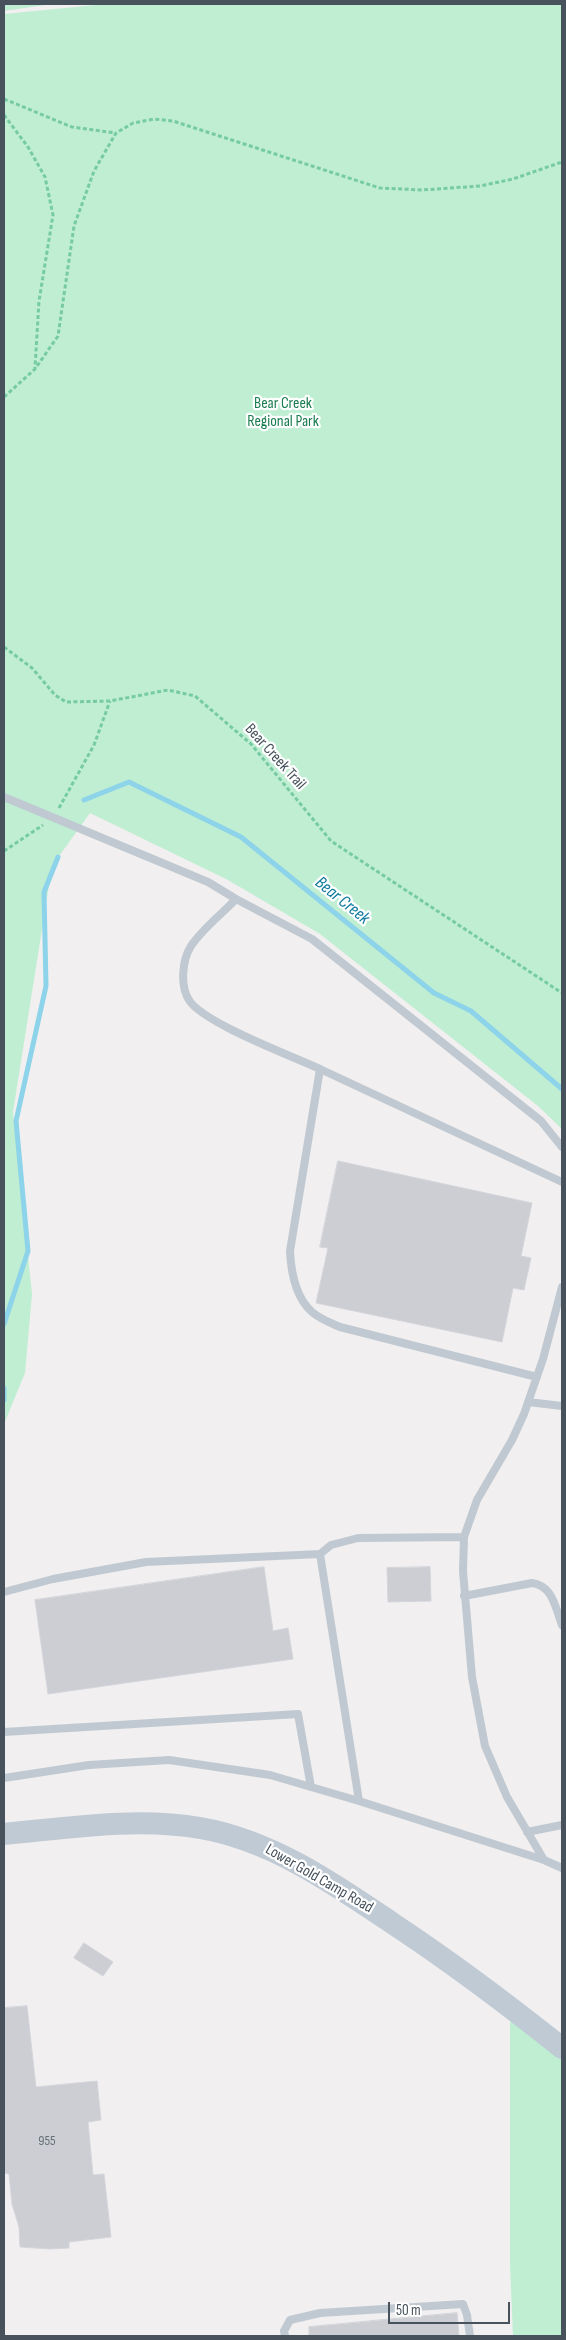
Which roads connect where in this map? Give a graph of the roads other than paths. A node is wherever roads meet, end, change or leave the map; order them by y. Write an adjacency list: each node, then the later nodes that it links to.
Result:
1 (4, 798): 2 (lane)
2 (236, 900): 3 (lane); 4 (lane)
3 (320, 1069): 5 (lane); 7 (lane)
4 (562, 1147)
5 (562, 1182)
6 (562, 1287): 7 (lane)
7 (537, 1377): 8 (lane)
8 (528, 1402): 9 (lane); 10 (lane)
9 (562, 1406)
10 (464, 1537): 11 (lane); 13 (lane)
11 (320, 1554): 12 (lane); 18 (lane)
12 (4, 1592)
13 (464, 1596): 14 (lane); 20 (lane)
14 (562, 1624)
15 (4, 1732): 17 (lane)
16 (4, 1778): 17 (lane)
17 (311, 1787): 18 (lane)
18 (359, 1801): 22 (lane)
19 (562, 1825): 20 (lane)
20 (527, 1832): 22 (lane)
21 (4, 1834): 24 (street, Lower Gold Camp Road)
22 (544, 1860): 23 (lane)
23 (562, 1868)
24 (562, 2048)
25 (285, 2336): 26 (lane)
26 (470, 2336)

